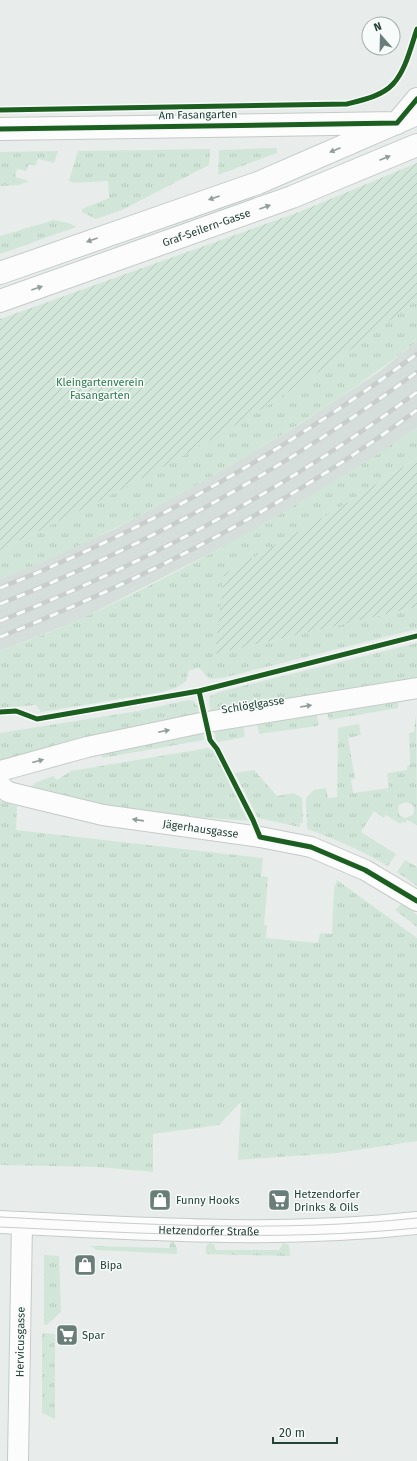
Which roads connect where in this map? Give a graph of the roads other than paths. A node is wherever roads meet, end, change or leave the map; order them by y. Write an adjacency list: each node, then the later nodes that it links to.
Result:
1 (417, 99): 3 (main road)
2 (417, 114): 3 (main road)
3 (397, 124): 4 (main road, Am Fasangarten); 6 (main road, one-way to 6)
4 (0, 129)
5 (413, 146): 7 (main road, Graf-Seilern-Gasse, one-way to 5)
6 (0, 273)
7 (0, 301)
8 (417, 688): 9 (street, Schlöglgasse, one-way to 8)
9 (0, 771)
10 (0, 785): 11 (street, Jägerhausgasse, one-way to 10)
11 (417, 901)
12 (0, 1222): 13 (main road, Hetzendorfer Straße)
13 (22, 1223): 14 (main road, Hetzendorfer Straße); 15 (street, Hervicusgasse)
14 (417, 1223)
15 (18, 1461)

